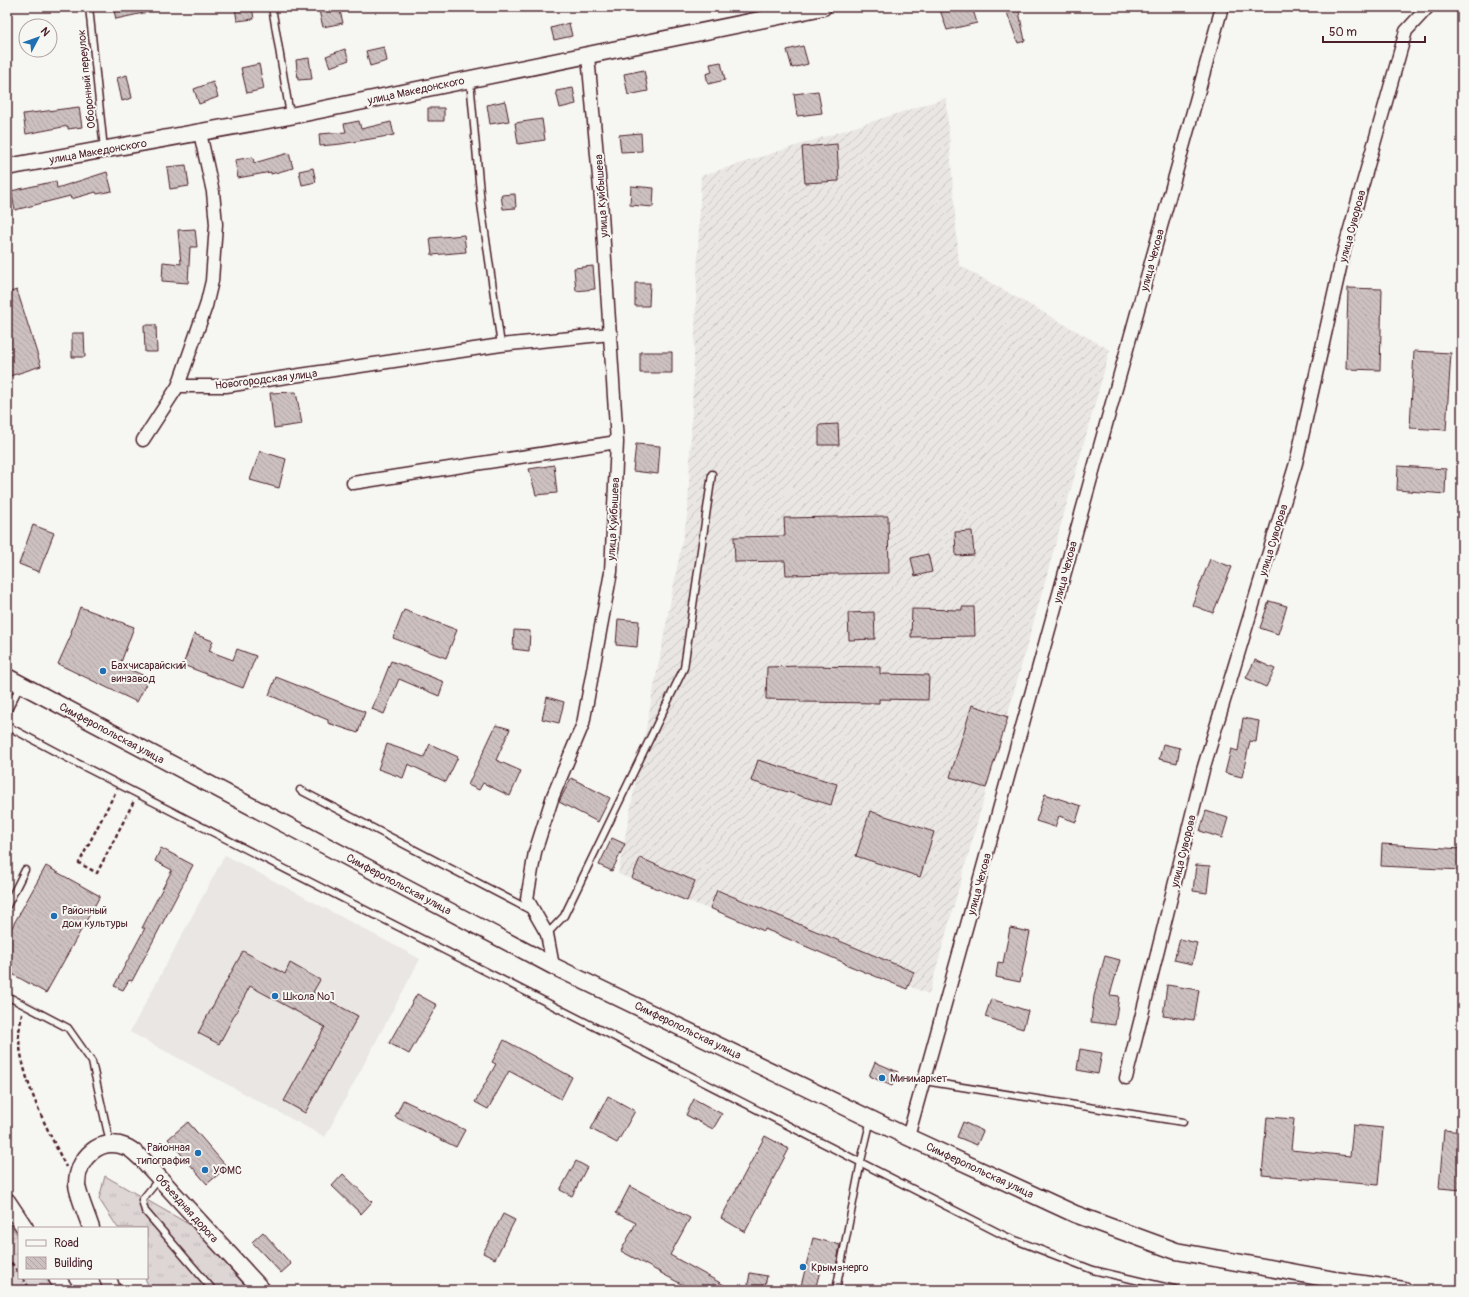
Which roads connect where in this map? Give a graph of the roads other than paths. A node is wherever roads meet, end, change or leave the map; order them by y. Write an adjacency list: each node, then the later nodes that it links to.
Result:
1 (89, 7): 10 (lane, Оборонный переулок)
2 (272, 7): 8 (lane)
3 (823, 7): 6 (main road, улица Македонского)
4 (1222, 7): 30 (street, улица Чехова)
5 (1428, 7): 29 (street, улица Суворова)
6 (588, 56): 7 (main road, улица Македонского); 12 (street, улица Куйбышева)
7 (470, 78): 8 (main road, улица Македонского); 13 (lane)
8 (290, 116): 9 (main road, улица Македонского)
9 (200, 133): 10 (main road, улица Македонского); 14 (street)
10 (104, 149): 11 (main road, улица Македонского)
11 (7, 167)
12 (611, 334): 13 (street, Новогородская улица); 16 (street, улица Куйбышева)
13 (501, 345): 14 (street, Новогородская улица)
14 (178, 386): 15 (street)
15 (143, 440)
16 (618, 442): 18 (street); 25 (street, улица Куйбышева)
17 (712, 474): 26 (lane)
18 (354, 484)
19 (14, 681): 20 (lane); 27 (main road, Симферопольская улица)
20 (7, 712)
21 (7, 726): 35 (lane)
22 (300, 790): 25 (lane)
23 (25, 870): 24 (lane)
24 (7, 906)
25 (536, 913): 26 (street, улица Куйбышева)
26 (548, 934): 27 (street, улица Куйбышева)
27 (553, 966): 31 (main road, Симферопольская улица)
28 (7, 996): 34 (lane)
29 (1126, 1078)
30 (924, 1081): 32 (lane); 33 (street, улица Чехова)
31 (871, 1118): 33 (main road, Симферопольская улица); 35 (lane)
32 (1183, 1122)
33 (908, 1136): 48 (main road, Симферопольская улица)
34 (110, 1143): 36 (main road, Объездная дорога); 39 (main road)
35 (861, 1161): 46 (lane); 47 (lane)
36 (159, 1179): 42 (main road, Объездная дорога); 45 (lane)
37 (7, 1201): 38 (main road)
38 (24, 1227)
39 (91, 1227)
40 (58, 1279): 43 (main road)
41 (108, 1279): 44 (main road)
42 (256, 1286)
43 (65, 1290)
44 (112, 1290)
45 (213, 1290)
46 (836, 1290)
47 (1178, 1290)
48 (1404, 1290)

